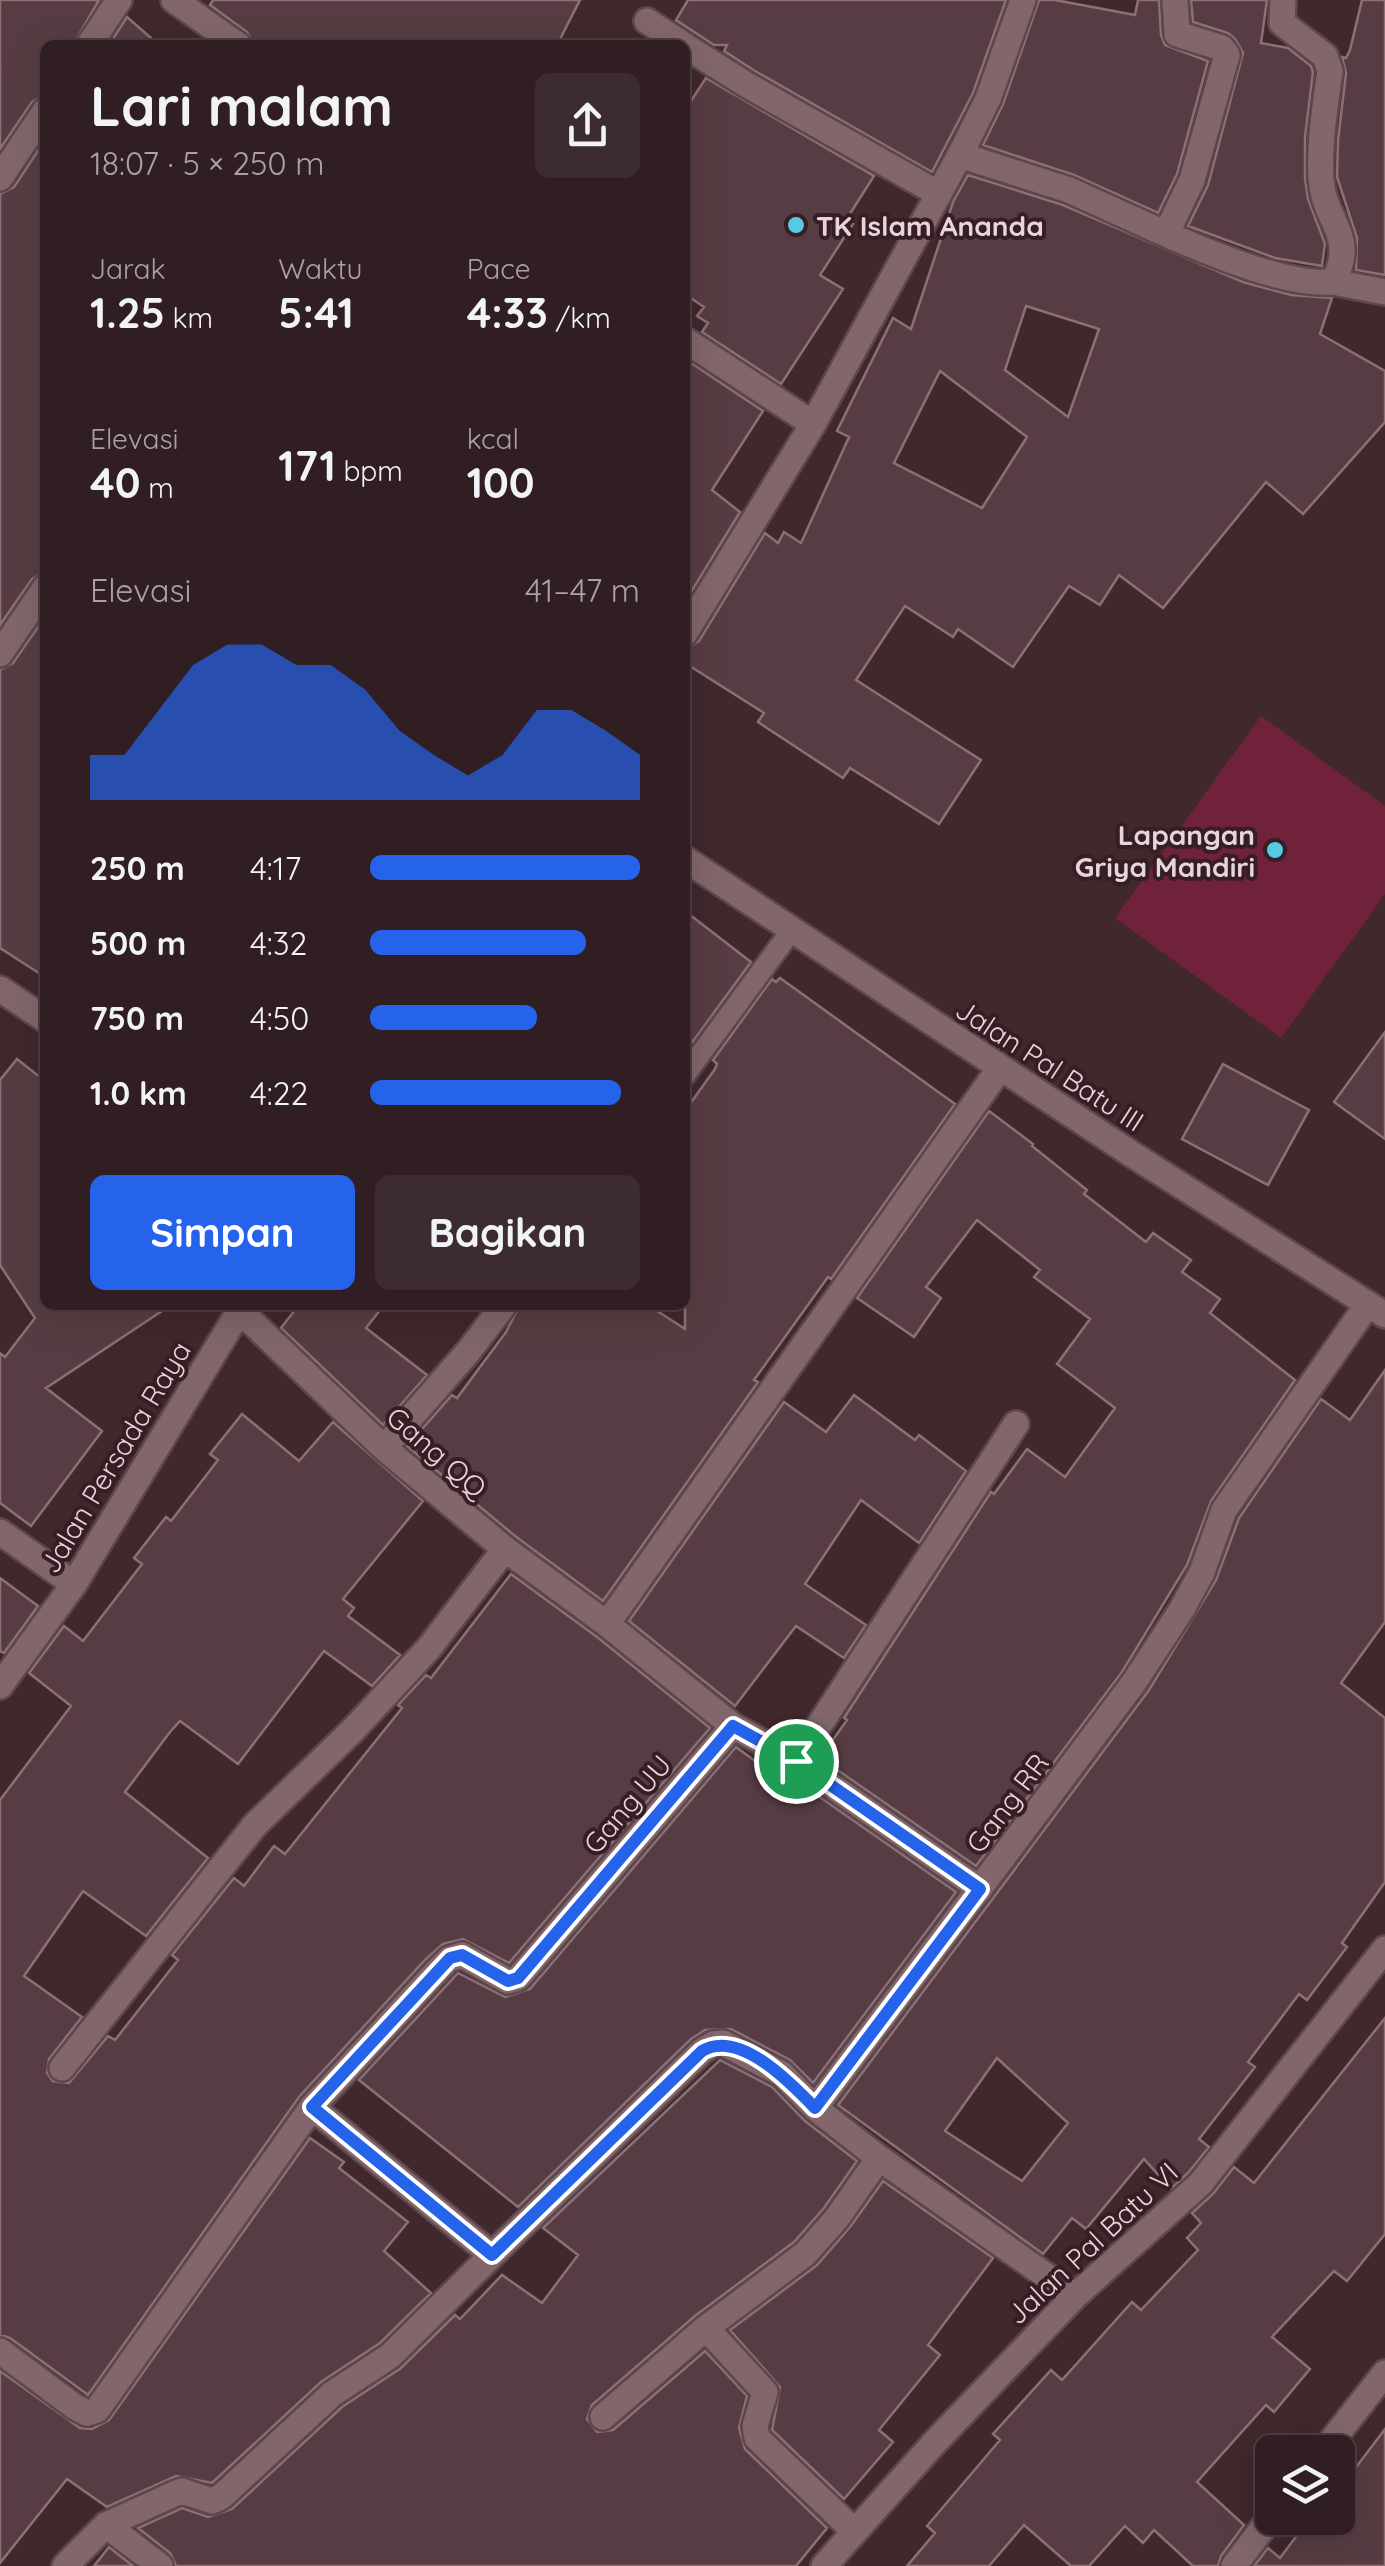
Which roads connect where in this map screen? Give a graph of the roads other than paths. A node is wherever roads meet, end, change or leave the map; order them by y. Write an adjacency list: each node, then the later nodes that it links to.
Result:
1 (120, 0): 7 (street)
2 (174, 0): 8 (street)
3 (1023, 0): 12 (street)
4 (1175, 0): 15 (street)
5 (1283, 0): 16 (street)
6 (647, 21): 9 (street)
7 (92, 40)
8 (231, 40)
9 (675, 40)
10 (690, 50): 14 (street)
11 (40, 118): 13 (street)
12 (960, 155): 14 (street); 15 (street)
13 (0, 178)
14 (939, 194): 19 (street)
15 (1166, 234): 16 (street)
16 (1333, 282): 17 (street)
17 (1385, 292)
18 (690, 343): 19 (street)
19 (813, 424): 21 (street)
20 (40, 595): 22 (street)
21 (690, 625)
22 (0, 654)
23 (690, 862): 24 (street, Jalan Pal Batu III)
24 (791, 931): 27 (lane); 28 (street, Jalan Pal Batu III)
25 (0, 989): 26 (street)
26 (40, 1015)
27 (690, 1068)
28 (1000, 1068): 29 (street, Jalan Pal Batu III); 38 (street)
29 (1377, 1309): 42 (street, Gang RR)
30 (240, 1310): 37 (street, Jalan Persada Raya)
31 (243, 1310): 34 (street, Gang QQ)
32 (500, 1310): 34 (street)
33 (1016, 1424): 41 (street)
34 (384, 1448): 36 (street, Gang QQ)
35 (0, 1532): 37 (street)
36 (505, 1549): 38 (street, Gang QQ); 44 (street)
37 (74, 1584): 39 (street, Jalan Persada Raya)
38 (607, 1624): 40 (street)
39 (0, 1686)
40 (733, 1726): 41 (street); 45 (street, Gang UU)
41 (796, 1761): 42 (street)
42 (980, 1889): 46 (street, Gang RR)
43 (1385, 1950): 49 (street, Jalan Pal Batu VI)
44 (62, 2068)
45 (312, 2107): 48 (street); 51 (street, Gang UU)
46 (815, 2108): 47 (street); 48 (street)
47 (879, 2158): 49 (street); 50 (street)
48 (492, 2255): 55 (street)
49 (1076, 2296): 56 (street, Jalan Pal Batu VI)
50 (706, 2328): 53 (street); 56 (street)
51 (0, 2351)
52 (1385, 2374): 54 (street)
53 (603, 2417)
54 (1337, 2435)
55 (106, 2525): 58 (street); 59 (street)
56 (853, 2530): 60 (street, Jalan Pal Batu VI)
57 (1258, 2535): 61 (street)
58 (65, 2566)
59 (160, 2566)
60 (824, 2566)
61 (1234, 2566)

